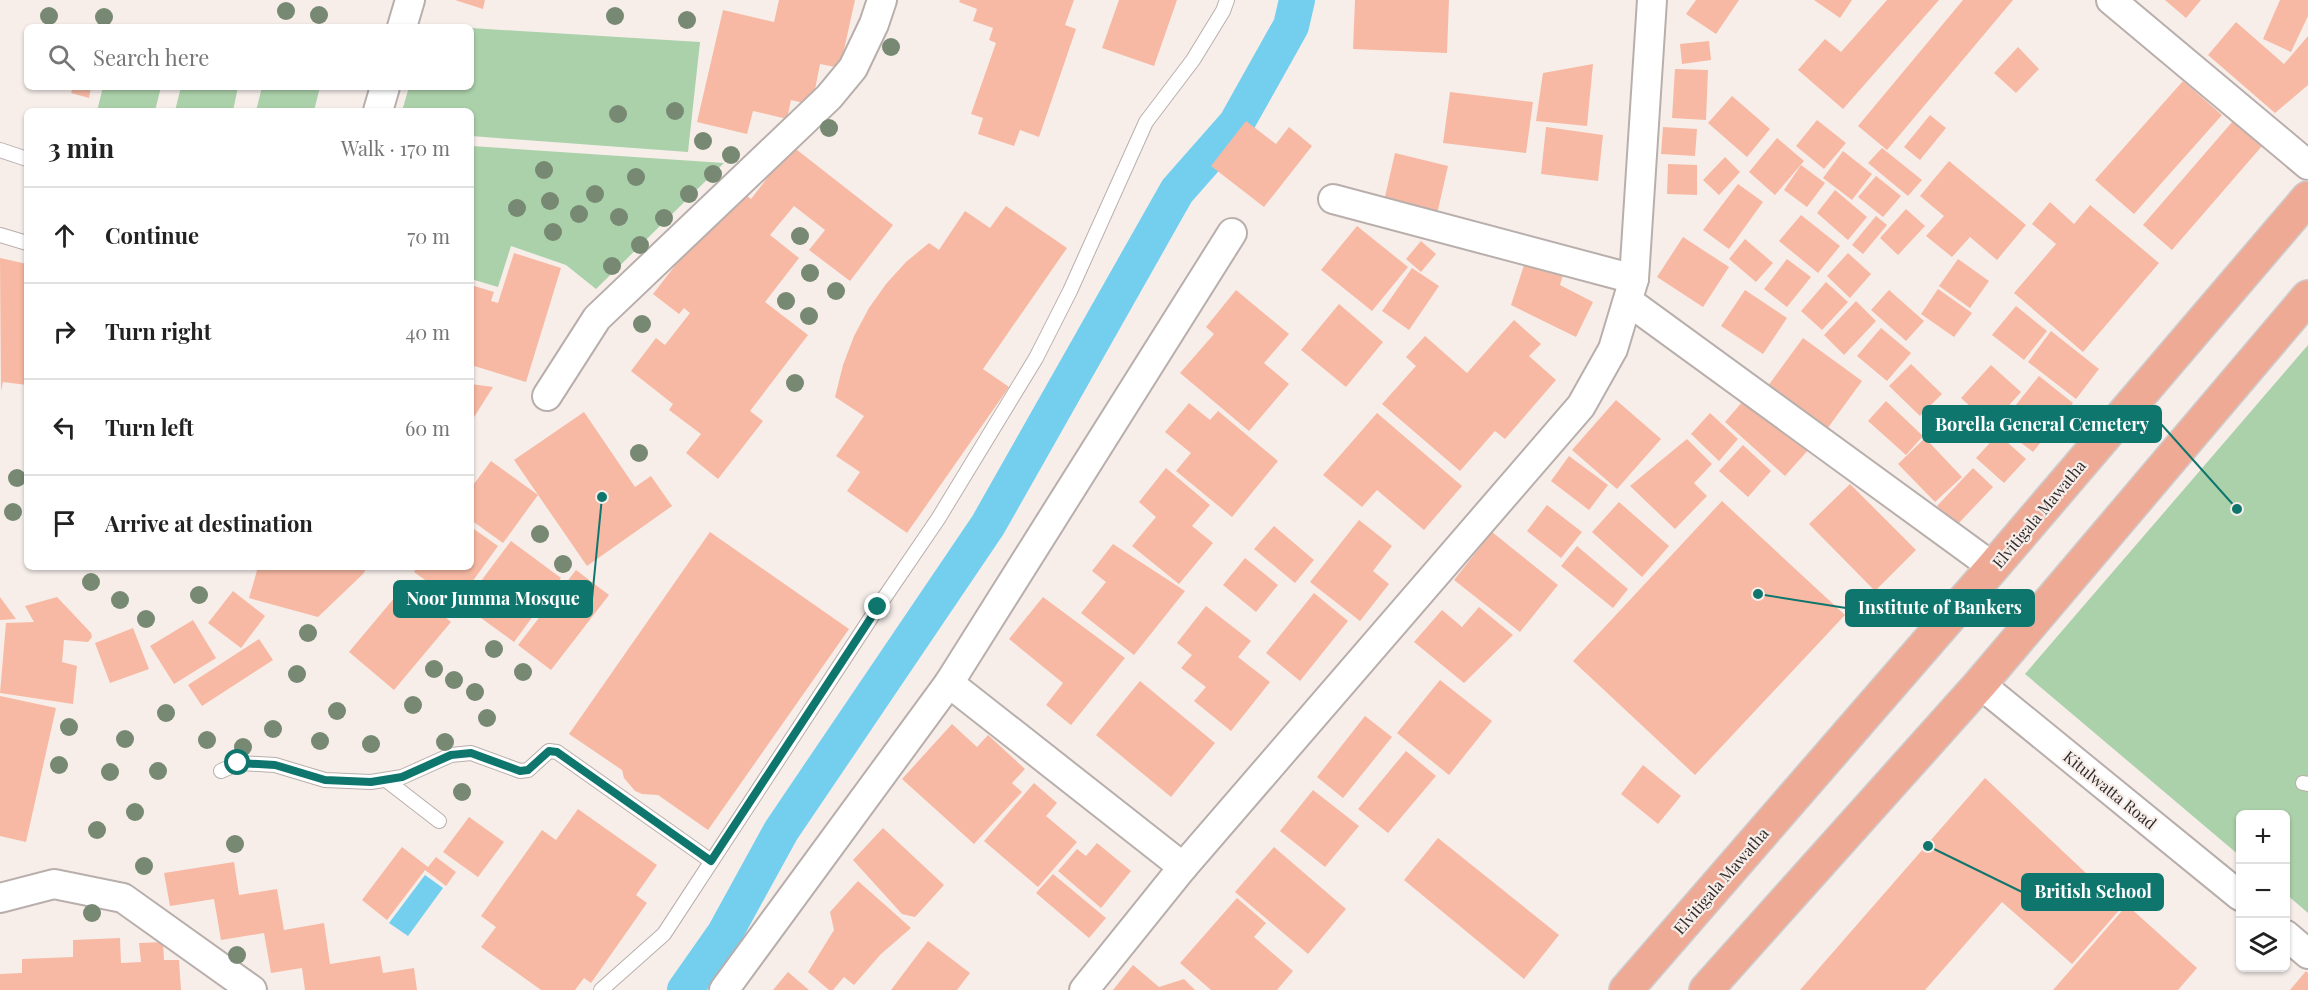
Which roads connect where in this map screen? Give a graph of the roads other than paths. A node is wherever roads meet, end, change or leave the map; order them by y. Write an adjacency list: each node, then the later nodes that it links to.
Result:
1 (410, 0): 6 (street)
2 (882, 0): 19 (street)
3 (1227, 0): 26 (lane)
4 (1652, 0): 17 (street)
5 (2111, 0): 11 (street)
6 (403, 24)
7 (384, 90): 8 (street)
8 (379, 108)
9 (0, 150): 10 (lane)
10 (24, 158)
11 (2308, 165)
12 (2308, 198): 20 (highway, Elvitigala Mawatha)
13 (1333, 199): 17 (street)
14 (1232, 233): 21 (street)
15 (0, 235): 16 (lane)
16 (24, 242)
17 (1631, 290): 20 (street); 27 (street)
18 (2308, 297): 22 (highway)
19 (547, 396)
20 (1993, 567): 36 (highway, Elvitigala Mawatha)
21 (949, 683): 27 (street); 34 (street)
22 (1980, 684): 28 (street, Kitulwatta Road); 37 (highway)
23 (221, 771): 24 (lane)
24 (386, 780): 25 (lane); 26 (lane)
25 (439, 821)
26 (711, 861): 33 (lane)
27 (1183, 867): 35 (street)
28 (2236, 892)
29 (0, 898): 32 (street)
30 (2290, 938): 31 (street)
31 (2308, 954)
32 (252, 990)
33 (601, 990)
34 (724, 990)
35 (1084, 990)
36 (1626, 990)
37 (1706, 990)

